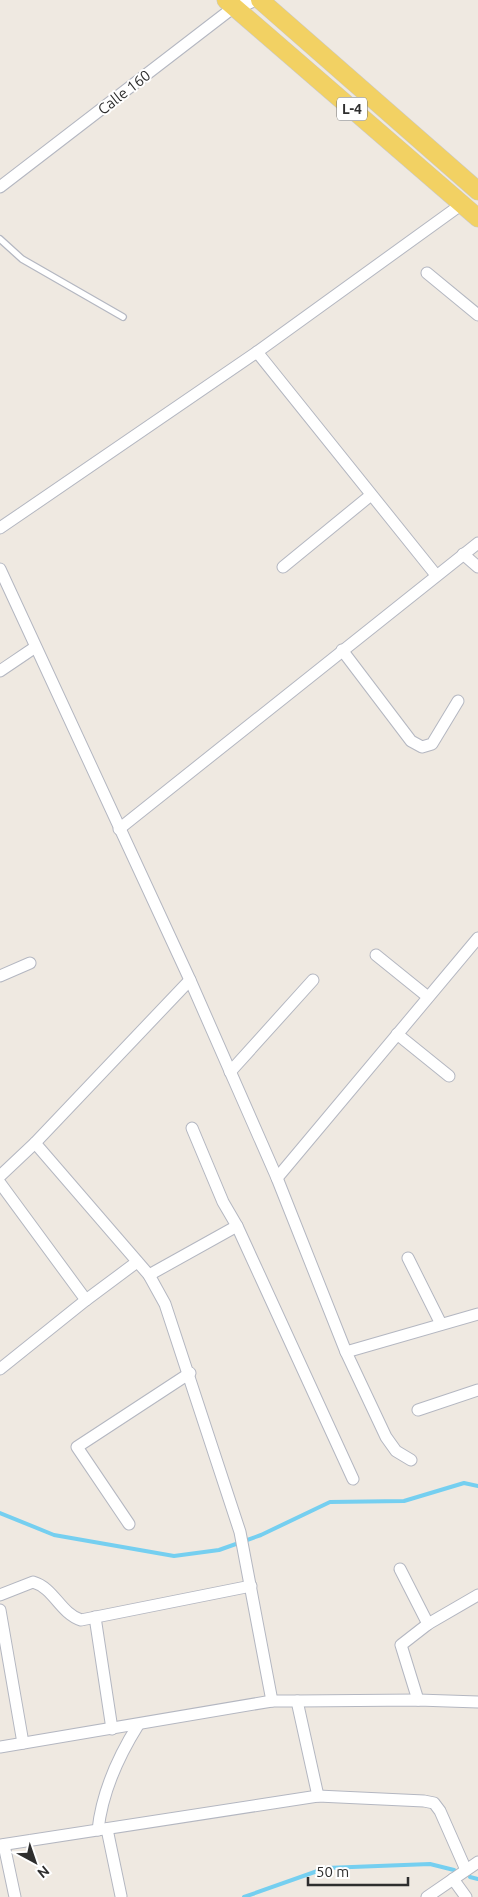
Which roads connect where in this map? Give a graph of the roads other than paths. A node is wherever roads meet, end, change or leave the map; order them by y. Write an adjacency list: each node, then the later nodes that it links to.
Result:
1 (260, 0): 4 (main road, L-4)
2 (237, 2): 3 (street, Calle 160); 5 (main road, L-4)
3 (0, 187)
4 (478, 191)
5 (462, 204): 6 (main road, L-4); 11 (street)
6 (478, 218)
7 (0, 239): 10 (lane)
8 (427, 273): 9 (street)
9 (478, 314)
10 (123, 317)
11 (257, 352): 12 (street); 13 (street)
12 (371, 495): 16 (street); 19 (street)
13 (0, 528)
14 (478, 543): 15 (street)
15 (462, 554): 17 (street); 19 (street)
16 (283, 567)
17 (478, 567)
18 (0, 569): 20 (street)
19 (436, 575): 21 (street)
20 (34, 648): 22 (street); 24 (street)
21 (342, 650): 23 (street); 24 (street)
22 (0, 671)
23 (458, 701)
24 (119, 829): 29 (street)
25 (478, 938): 31 (street)
26 (376, 955): 31 (street)
27 (30, 963): 28 (street)
28 (0, 976)
29 (190, 980): 33 (street); 36 (street)
30 (313, 980): 33 (street)
31 (428, 998): 32 (street)
32 (397, 1034): 34 (street); 38 (street)
33 (230, 1072): 38 (street)
34 (449, 1076)
35 (192, 1128): 40 (street)
36 (35, 1143): 37 (street); 42 (street)
37 (0, 1176)
38 (277, 1178): 47 (street)
39 (0, 1183): 44 (street)
40 (237, 1226): 43 (street); 53 (street)
41 (408, 1258): 46 (street)
42 (137, 1262): 43 (street); 44 (street)
43 (149, 1275): 49 (street)
44 (86, 1300): 48 (street)
45 (478, 1314): 46 (street)
46 (441, 1324): 47 (street)
47 (346, 1352): 52 (street)
48 (0, 1369)
49 (190, 1373): 54 (street); 56 (street)
50 (478, 1390): 51 (street)
51 (418, 1410)
52 (410, 1460)
53 (353, 1479)
54 (129, 1524)
55 (400, 1569): 61 (street)
56 (251, 1586): 60 (street); 63 (street)
57 (478, 1595): 61 (street)
58 (0, 1596): 60 (street)
59 (0, 1610): 68 (street)
60 (95, 1617): 67 (street)
61 (428, 1624): 62 (street)
62 (418, 1700): 64 (street); 65 (street)
63 (272, 1701): 64 (street); 66 (street)
64 (297, 1701): 70 (street)
65 (478, 1702)
66 (138, 1725): 67 (street); 71 (street)
67 (112, 1729): 68 (street)
68 (23, 1744): 69 (street)
69 (0, 1747)
70 (318, 1796): 71 (street); 74 (street)
71 (102, 1830): 72 (street); 77 (street)
72 (2, 1845): 78 (street)
73 (478, 1862): 74 (street)
74 (466, 1870): 75 (street)
75 (453, 1879): 76 (street); 81 (street)
76 (439, 1888): 79 (street); 80 (street)
77 (121, 1896)
78 (15, 1897)
79 (422, 1897)
80 (427, 1897)
81 (466, 1897)

